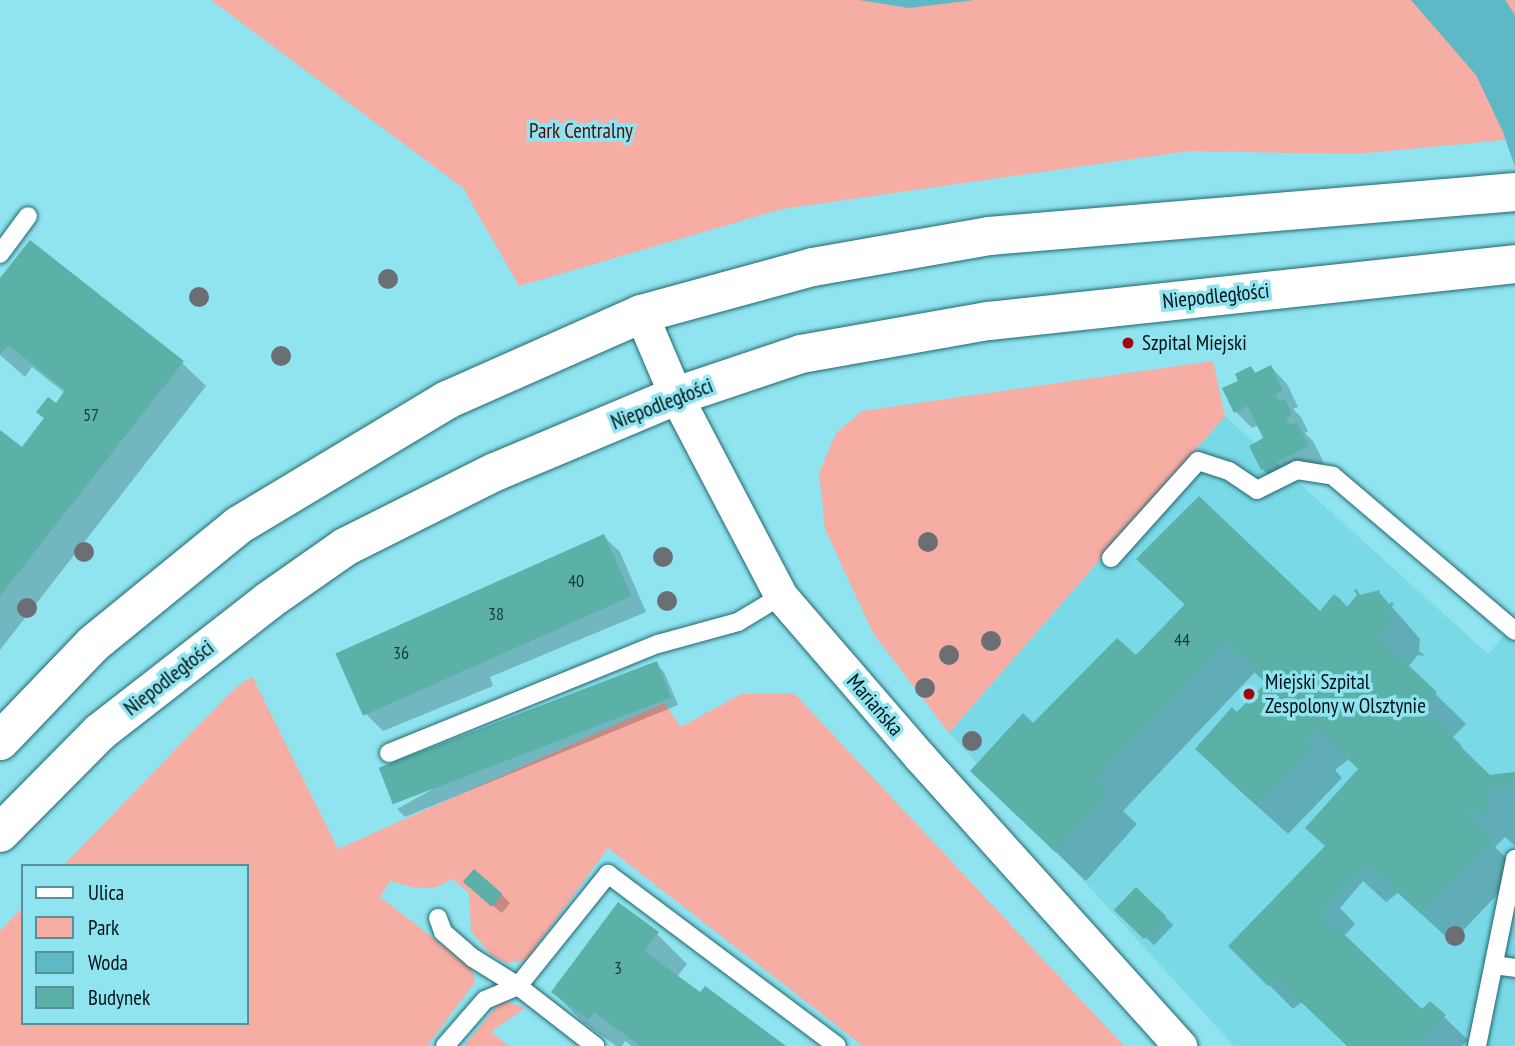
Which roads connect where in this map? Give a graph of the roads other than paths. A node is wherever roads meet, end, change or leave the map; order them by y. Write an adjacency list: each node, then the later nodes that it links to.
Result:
1 (1515, 192): 5 (street)
2 (28, 216): 3 (lane)
3 (0, 254)
4 (1515, 264): 6 (street, Niepodległości)
5 (641, 314): 6 (street, Mariańska); 10 (street)
6 (676, 396): 8 (street, Mariańska); 12 (street, Niepodległości)
7 (1111, 558): 9 (lane)
8 (781, 596): 11 (lane); 22 (street, Mariańska)
9 (1515, 631)
10 (0, 741)
11 (389, 753)
12 (0, 833)
13 (1515, 859): 14 (lane)
14 (1509, 917): 16 (lane)
15 (438, 918): 18 (lane)
16 (1493, 965): 17 (lane); 23 (lane)
17 (1515, 968)
18 (518, 986): 19 (lane); 20 (lane); 21 (lane)
19 (445, 1046)
20 (595, 1046)
21 (837, 1046)
22 (1180, 1046)
23 (1477, 1046)

